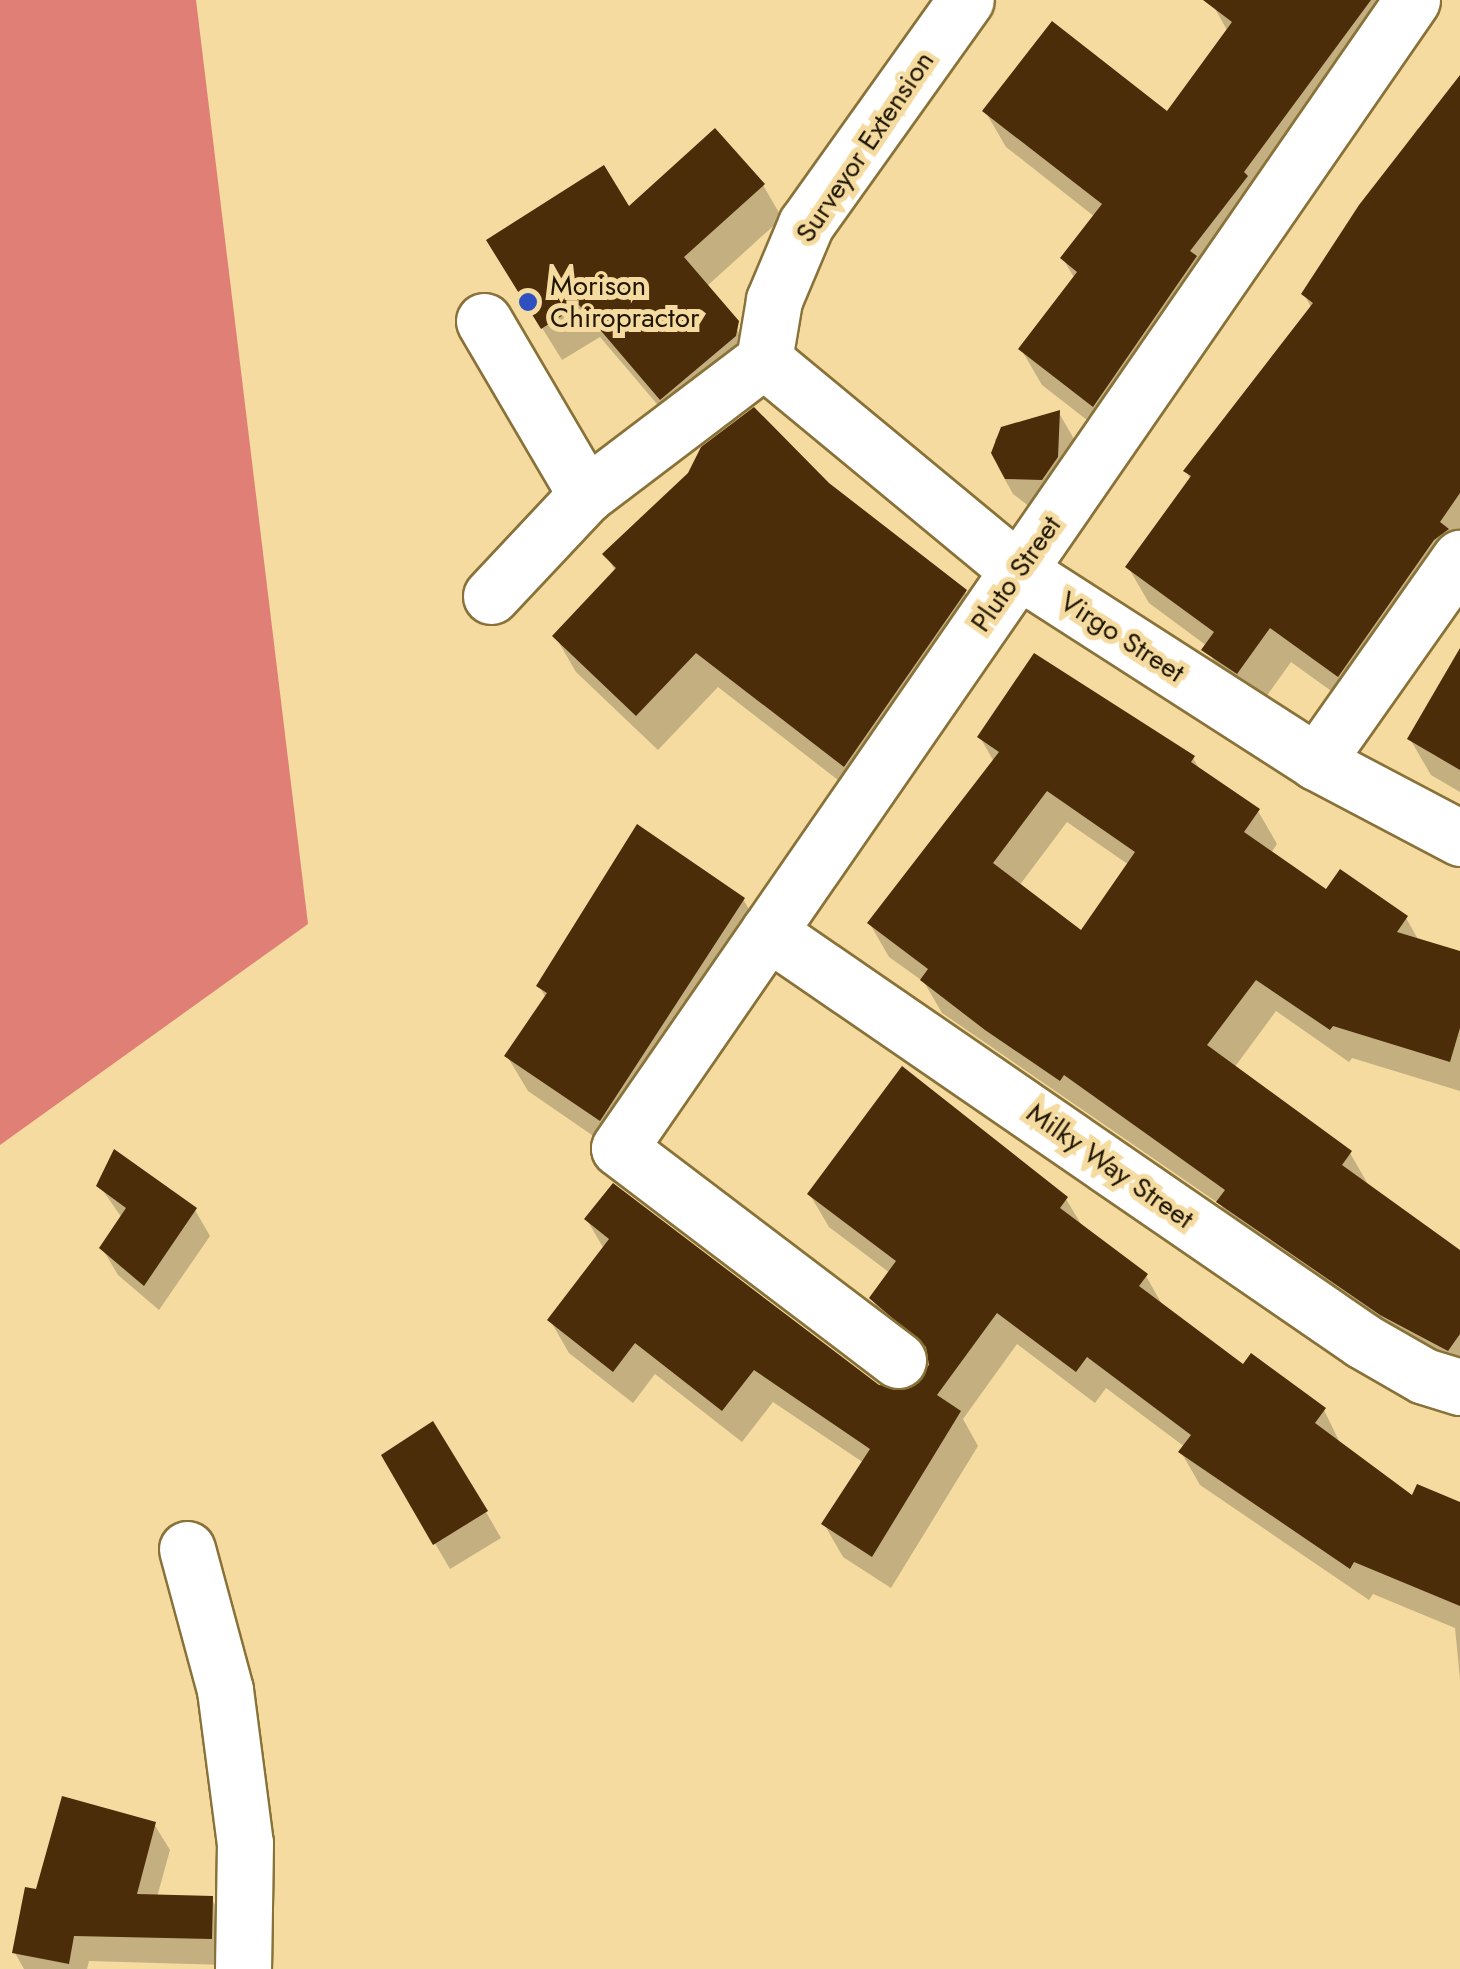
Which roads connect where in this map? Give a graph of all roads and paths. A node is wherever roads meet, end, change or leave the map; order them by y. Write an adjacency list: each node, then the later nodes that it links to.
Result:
1 (966, 0): 4 (street, Surveyor Extension)
2 (1412, 0): 7 (street, Pluto Street)
3 (484, 321): 5 (street)
4 (764, 360): 5 (street); 7 (street, Virgo Street)
5 (586, 495): 8 (street)
6 (1460, 558): 9 (street)
7 (1019, 571): 9 (street, Virgo Street); 11 (street, Pluto Street)
8 (491, 596)
9 (1316, 762): 10 (street, Virgo Street)
10 (1460, 838)
11 (768, 932): 12 (street, Pluto Street); 13 (street, Milky Way Street)
12 (898, 1360)
13 (1460, 1386)
14 (187, 1549): 15 (street)
15 (244, 1969)

